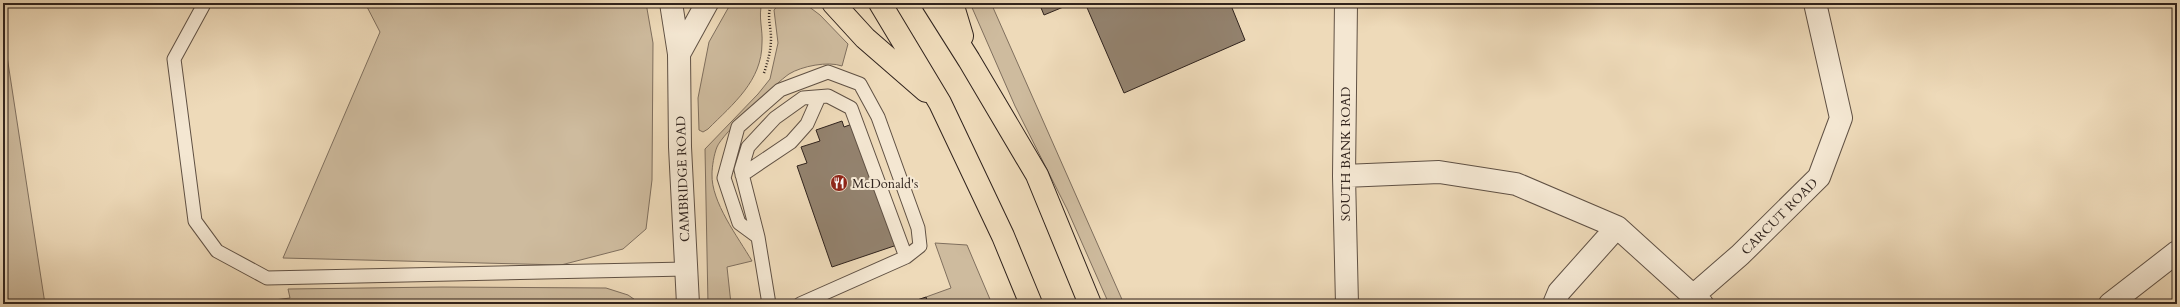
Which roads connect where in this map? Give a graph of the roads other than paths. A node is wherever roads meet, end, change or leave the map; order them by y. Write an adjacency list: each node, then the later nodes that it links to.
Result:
1 (671, 3): 10 (street, CAMBRIDGE ROAD)
2 (707, 3): 10 (street, CAMBRIDGE ROAD)
3 (833, 3): 13 (highway)
4 (880, 3): 13 (highway)
5 (933, 3): 11 (highway)
6 (952, 3): 11 (highway)
7 (1346, 3): 15 (street, SOUTH BANK ROAD)
8 (1815, 3): 21 (street, CARCUT ROAD)
9 (203, 6): 20 (lane)
10 (679, 54): 20 (street, CAMBRIDGE ROAD)
11 (969, 60): 27 (highway)
12 (819, 97): 14 (lane); 14 (lane); 19 (lane)
13 (940, 103): 26 (highway)
14 (742, 175): 17 (lane)
15 (1344, 176): 16 (street); 28 (street, SOUTH BANK ROAD)
16 (1617, 227): 21 (street); 29 (street)
17 (758, 237): 19 (lane); 24 (lane)
18 (2177, 252): 22 (street)
19 (906, 257): 25 (lane)
20 (686, 269): 23 (street, CAMBRIDGE ROAD)
21 (1698, 300)
22 (2115, 302)
23 (688, 304)
24 (769, 304)
25 (800, 304)
26 (1031, 304)
27 (1090, 304)
28 (1347, 304)
29 (1554, 304)

